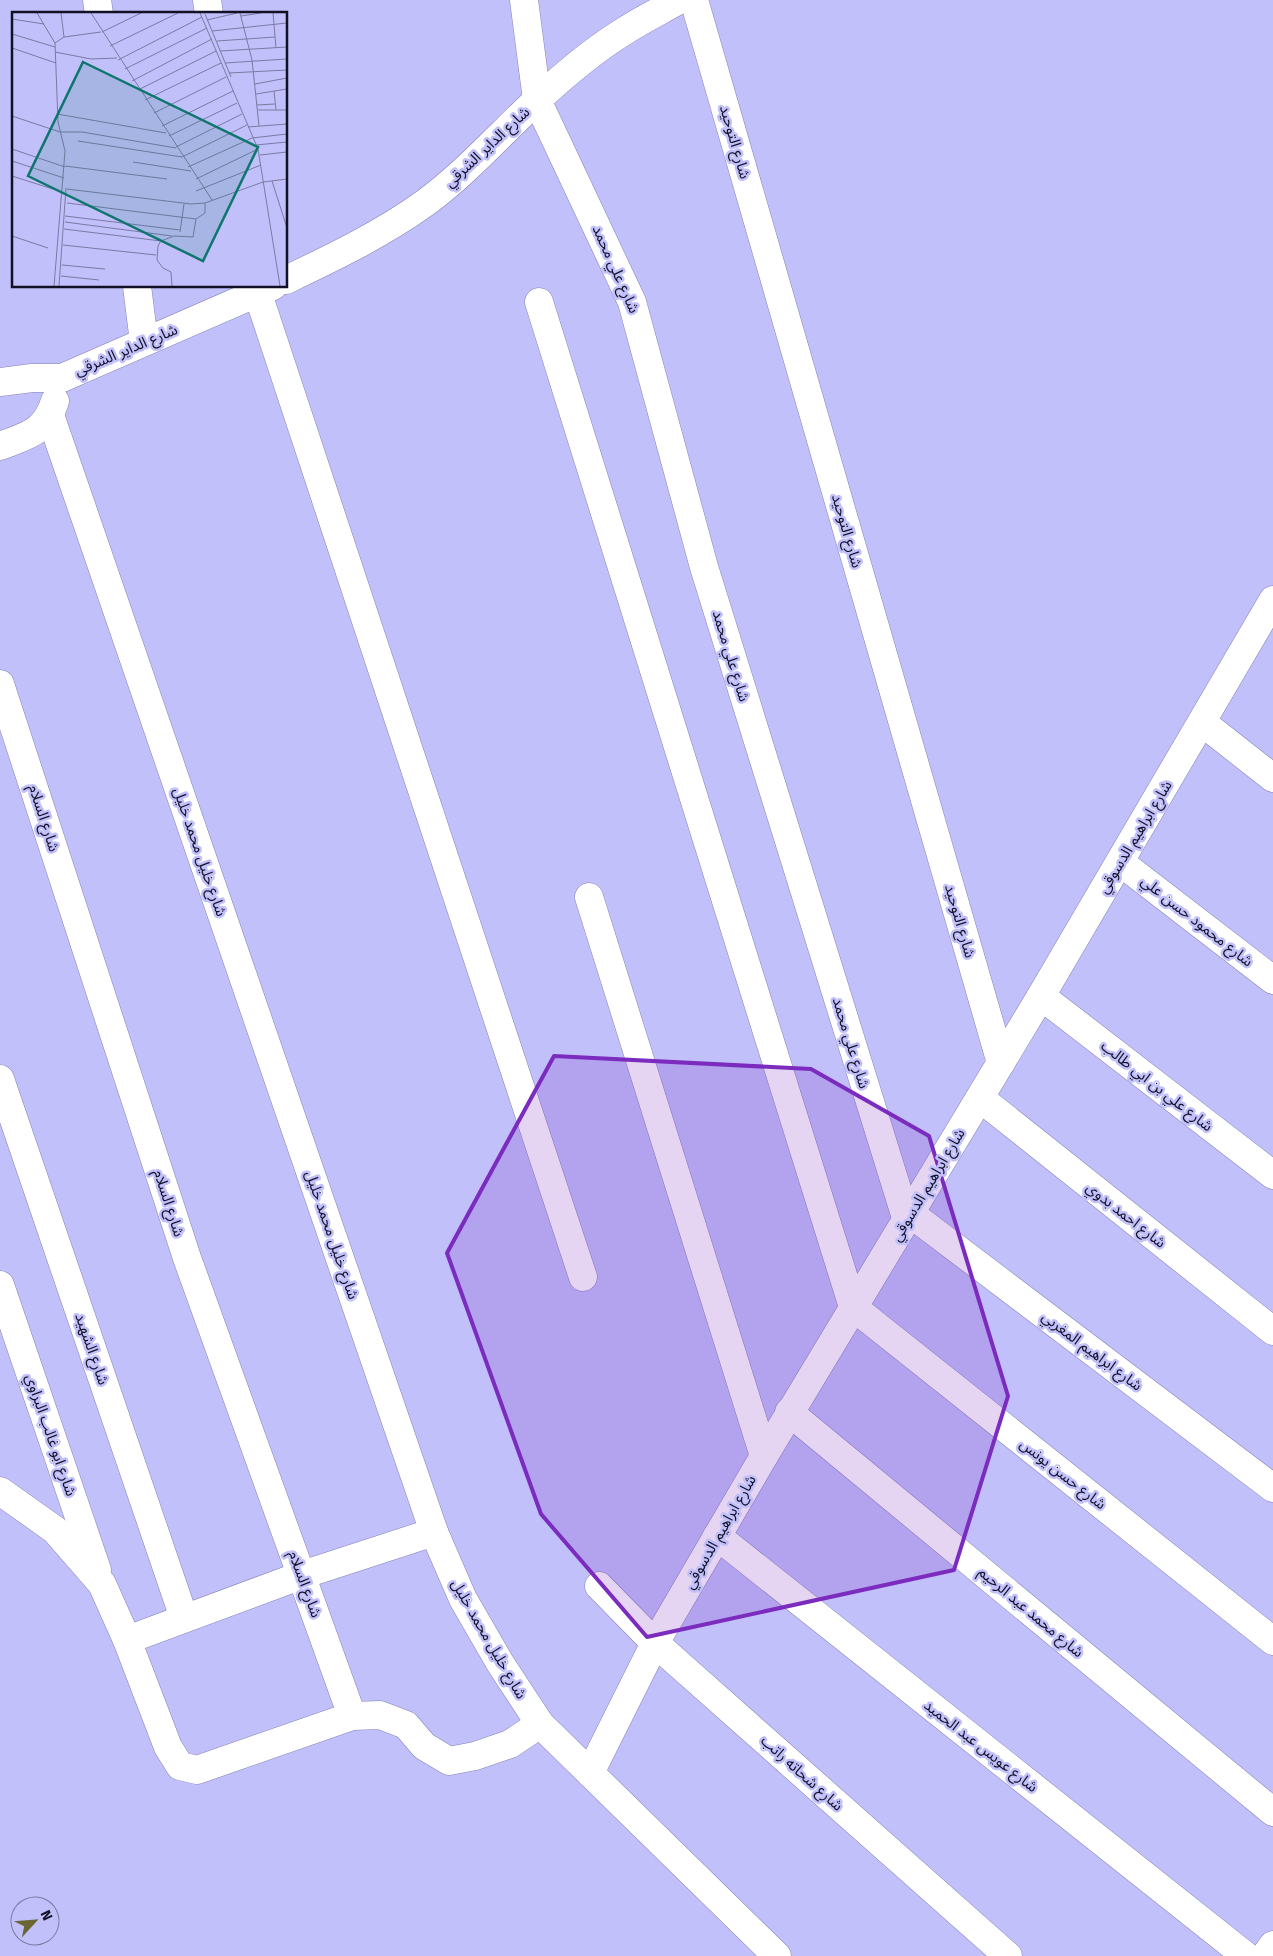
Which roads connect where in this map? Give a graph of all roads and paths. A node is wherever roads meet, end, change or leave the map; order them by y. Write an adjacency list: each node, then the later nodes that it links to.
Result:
1 (524, 0): 4 (street, شارع علي محمد)
2 (679, 0): 4 (street, شارع الداير الشرقي)
3 (694, 0): 22 (street, شارع التوحيد)
4 (537, 100): 5 (street, شارع الداير الشرقي); 26 (street, شارع علي محمد)
5 (288, 279)
6 (136, 288): 9 (street)
7 (256, 291): 9 (street, شارع الداير الشرقي); 27 (street)
8 (538, 302): 29 (street)
9 (144, 342): 11 (street, شارع الداير الشرقي)
10 (1, 377): 11 (street, شارع الداير الشرقي)
11 (62, 378): 12 (street, شارع الداير الشرقي)
12 (50, 415): 13 (street, شارع الداير الشرقي); 35 (street, شارع خليل محمد خليل)
13 (0, 446)
14 (1269, 616): 16 (street, شارع ابراهيم الدسوقي)
15 (0, 684): 37 (street, شارع السلام)
16 (1203, 722): 17 (street); 18 (street, شارع ابراهيم الدسوقي)
17 (1273, 778)
18 (1120, 862): 20 (street, شارع محمود حسن علي); 21 (street, شارع ابراهيم الدسوقي)
19 (588, 897): 32 (street)
20 (1273, 980)
21 (1041, 996): 22 (street, شارع ابراهيم الدسوقي); 25 (street, شارع علي بن ابي طالب)
22 (1001, 1063): 24 (street, شارع ابراهيم الدسوقي)
23 (0, 1079): 40 (street, شارع الشهيد)
24 (980, 1098): 26 (street, شارع ابراهيم الدسوقي); 30 (street, شارع احمد بدوي)
25 (1273, 1175)
26 (909, 1217): 29 (street, شارع ابراهيم الدسوقي); 33 (street, شارع ابراهيم المغربي)
27 (583, 1277)
28 (0, 1285): 38 (street, شارع ابو غالب البراوي)
29 (854, 1307): 31 (street, شارع ابراهيم الدسوقي); 42 (street, شارع حسن يونس)
30 (1273, 1331)
31 (789, 1412): 32 (street, شارع ابراهيم الدسوقي); 47 (street, شارع محمد عبد الرحيم)
32 (764, 1456): 36 (street, شارع ابراهيم الدسوقي)
33 (1273, 1488)
34 (1, 1489): 38 (street)
35 (434, 1532): 37 (street); 45 (street, شارع خليل محمد خليل)
36 (717, 1536): 43 (street, شارع ابراهيم الدسوقي); 51 (street, شارع عويس عبد الحميد)
37 (302, 1575): 40 (street); 44 (street, شارع السلام)
38 (102, 1584): 41 (street)
39 (599, 1586): 43 (street, شارع شحاته راتب)
40 (184, 1618): 41 (street)
41 (127, 1640): 44 (street)
42 (1273, 1641)
43 (655, 1643): 46 (street, شارع ابراهيم الدسوقي); 50 (street, شارع شحاته راتب)
44 (352, 1716): 45 (street)
45 (540, 1724): 46 (street, شارع خليل محمد خليل)
46 (590, 1773): 49 (street, شارع خليل محمد خليل)
47 (1273, 1812)
48 (1273, 1945): 52 (street)
49 (777, 1956)
50 (1008, 1956)
51 (1246, 1956)
52 (1265, 1956)

